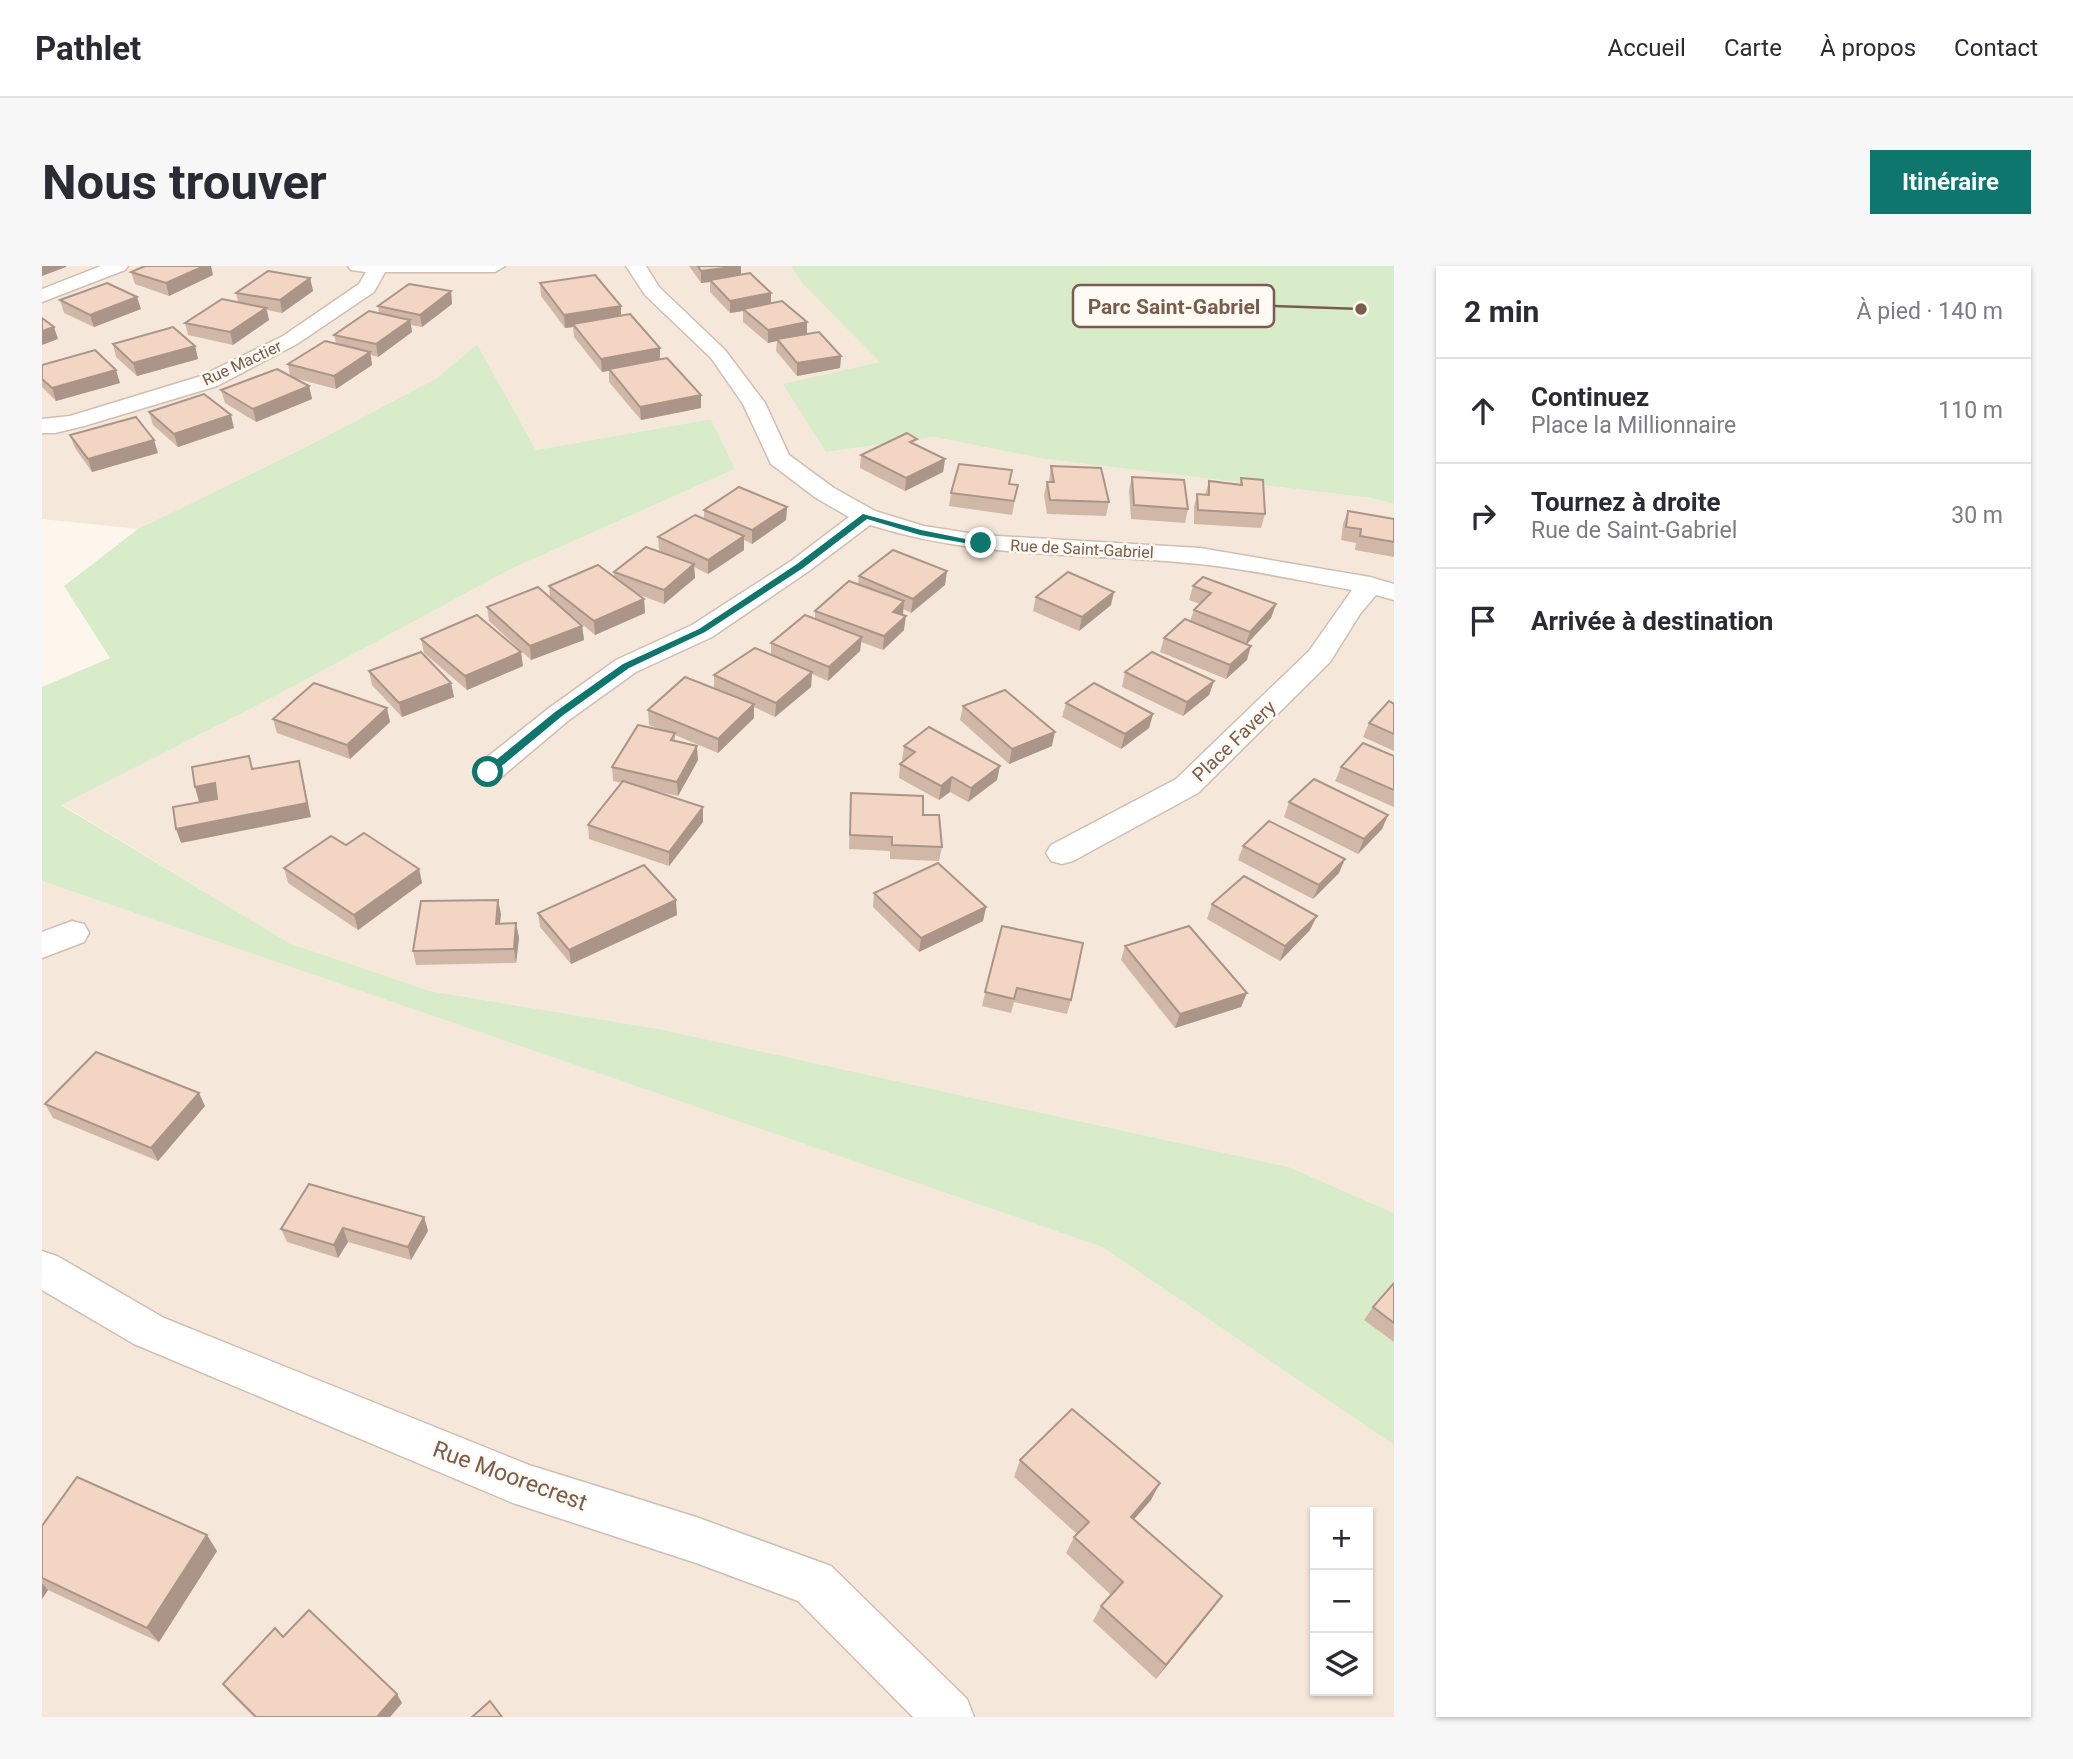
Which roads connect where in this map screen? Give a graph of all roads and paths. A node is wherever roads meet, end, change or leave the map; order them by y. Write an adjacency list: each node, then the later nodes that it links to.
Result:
1 (118, 266): 5 (street)
2 (495, 266): 4 (street)
3 (636, 266): 7 (street, Rue de Saint-Gabriel)
4 (368, 267): 6 (street, Rue Mactier)
5 (42, 296)
6 (42, 426)
7 (866, 516): 8 (street, Rue de Saint-Gabriel); 9 (street)
8 (1382, 588): 10 (street, Place Favery)
9 (488, 772)
10 (1062, 853)
11 (42, 1269): 12 (street, Rue Moorecrest)
12 (949, 1717)

